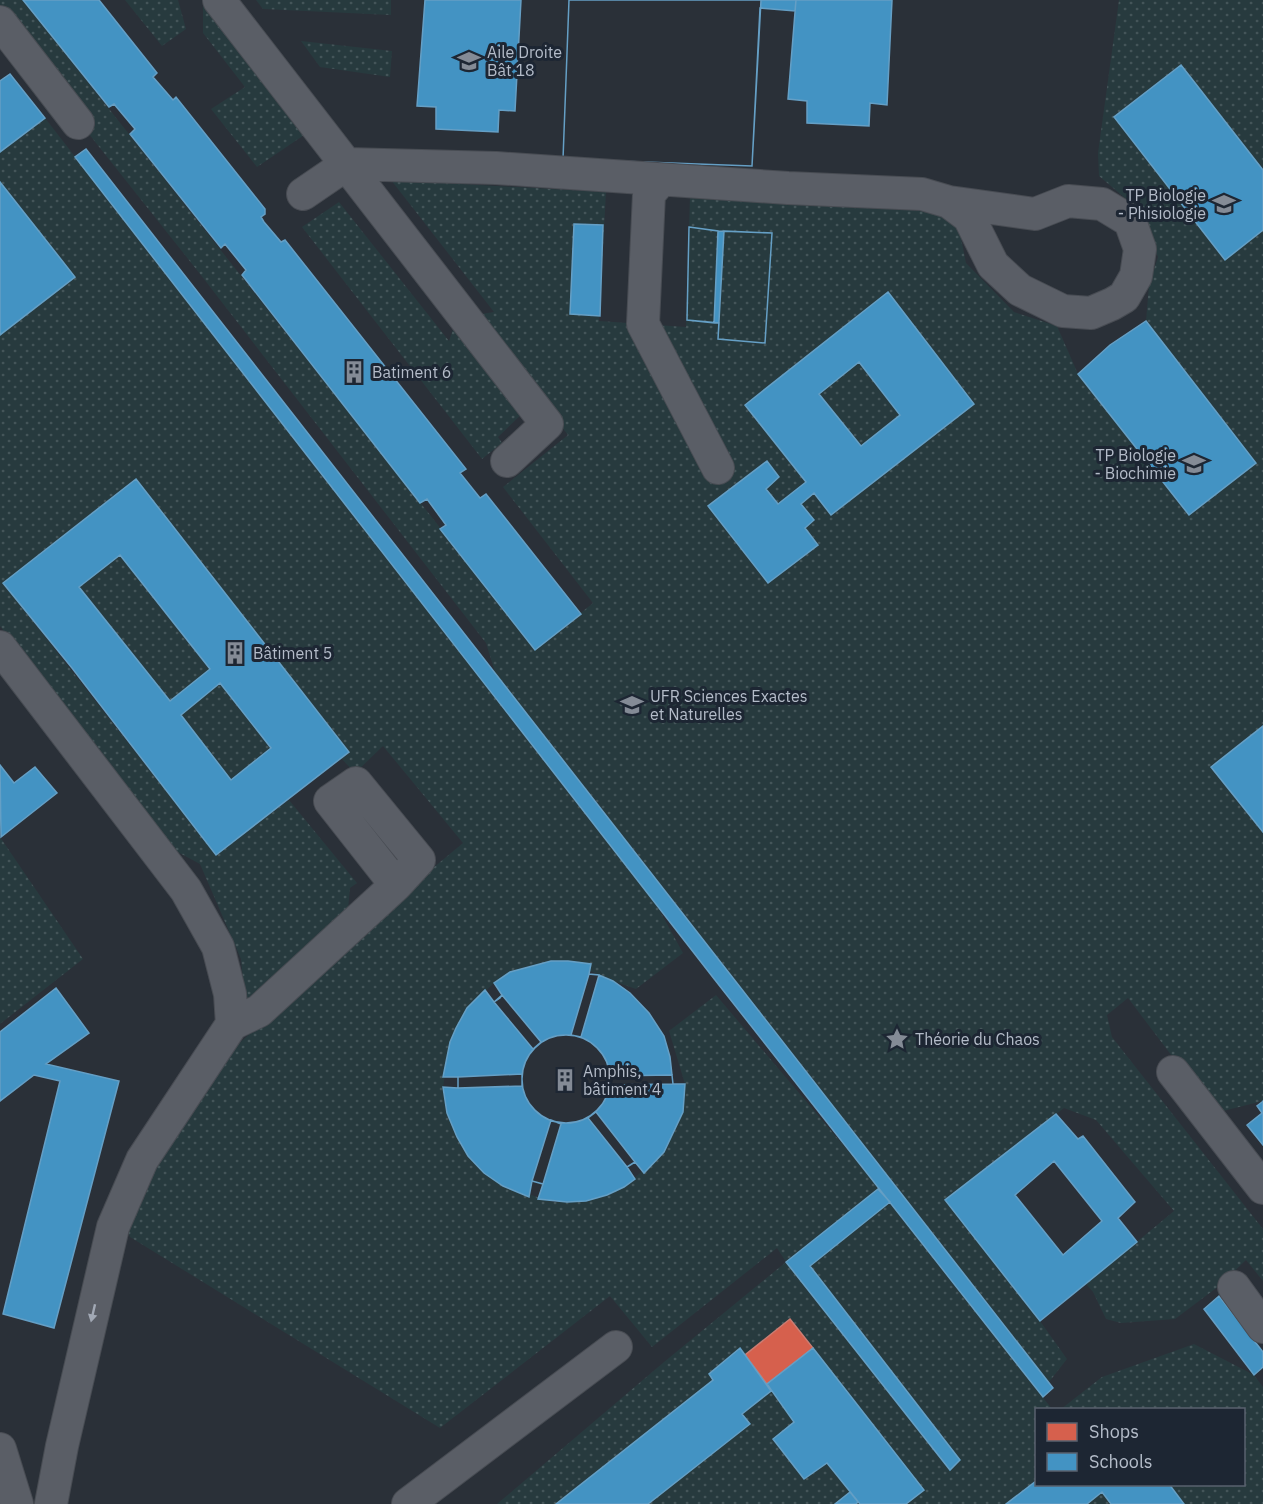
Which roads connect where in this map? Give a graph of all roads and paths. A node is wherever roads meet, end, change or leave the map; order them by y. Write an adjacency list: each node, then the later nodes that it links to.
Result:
1 (219, 0): 4 (lane)
2 (0, 22): 3 (lane)
3 (78, 123)
4 (348, 164): 5 (lane); 6 (lane); 8 (lane)
5 (661, 180): 7 (lane); 9 (lane)
6 (303, 194)
7 (949, 202): 7 (lane)
8 (507, 461)
9 (718, 468)
10 (0, 647): 12 (lane)
11 (396, 885): 12 (lane)
12 (232, 1024): 20 (lane, one-way to 20)
13 (1173, 1072): 14 (lane)
14 (1263, 1188)
15 (1234, 1287): 16 (lane)
16 (1263, 1327)
17 (616, 1347): 21 (lane)
18 (0, 1449): 19 (lane)
19 (17, 1504)
20 (51, 1504)
21 (408, 1504)

